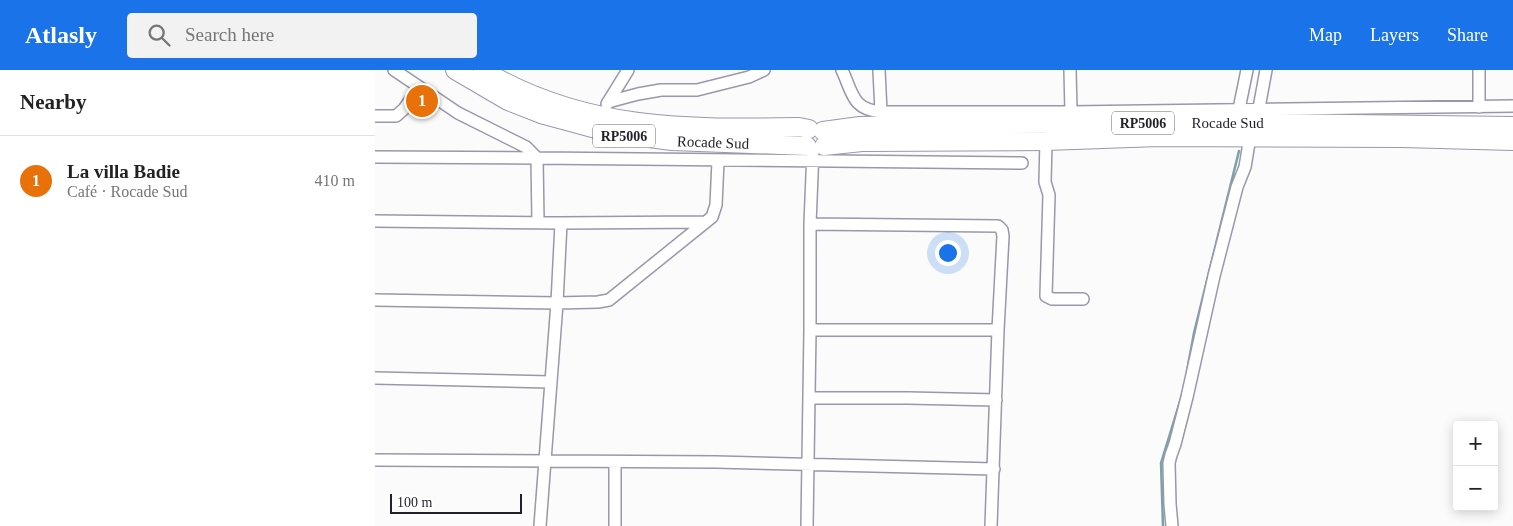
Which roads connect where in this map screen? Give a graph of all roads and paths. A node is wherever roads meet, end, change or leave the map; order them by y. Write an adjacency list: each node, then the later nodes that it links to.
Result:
1 (394, 70): 12 (street)
2 (455, 70): 25 (highway, Rocade Sud / RP5006)
3 (483, 70): 17 (highway, Rocade Sud / RP5006)
4 (628, 70): 17 (street)
5 (764, 70): 17 (street)
6 (842, 70): 18 (street)
7 (879, 70): 18 (street)
8 (1069, 70): 19 (street)
9 (1247, 70): 16 (street)
10 (1266, 70): 15 (street)
11 (1479, 70): 14 (street)
12 (419, 87): 20 (street); 27 (street)
13 (1513, 106): 14 (street)
14 (1479, 107): 15 (street)
15 (1259, 108): 16 (street)
16 (1239, 109): 19 (street)
17 (605, 110): 25 (highway, Rocade Sud / RP5006)
18 (881, 112): 19 (street)
19 (1071, 112)
20 (375, 116)
21 (1513, 126): 25 (highway, Rocade Sud / RP5006)
22 (1250, 137): 23 (highway, Rocade Sud / RP5006); 24 (highway, Rocade Sud / RP5006); 53 (street)
23 (1046, 141): 25 (highway, Rocade Sud / RP5006); 35 (street)
24 (1513, 141)
25 (815, 144): 28 (street); 29 (street); 34 (street)
26 (375, 157): 27 (street)
27 (537, 158): 28 (street); 31 (street)
28 (718, 161): 32 (street)
29 (1023, 163)
30 (375, 221): 31 (street)
31 (538, 222): 33 (street)
32 (706, 222): 33 (street); 37 (street)
33 (561, 223): 37 (street)
34 (810, 224): 38 (street); 39 (street)
35 (1083, 299)
36 (375, 300): 37 (street)
37 (557, 303): 41 (street)
38 (810, 330): 39 (street); 42 (street)
39 (998, 330): 43 (street)
40 (375, 378): 41 (street)
41 (550, 382): 45 (street)
42 (809, 398): 43 (street); 47 (street)
43 (996, 400): 48 (street)
44 (375, 460): 45 (street)
45 (544, 462): 46 (street); 49 (street)
46 (615, 462): 47 (street); 50 (street)
47 (807, 464): 48 (street); 51 (street)
48 (994, 469): 52 (street)
49 (539, 526)
50 (615, 526)
51 (807, 526)
52 (991, 526)
53 (1172, 526)

